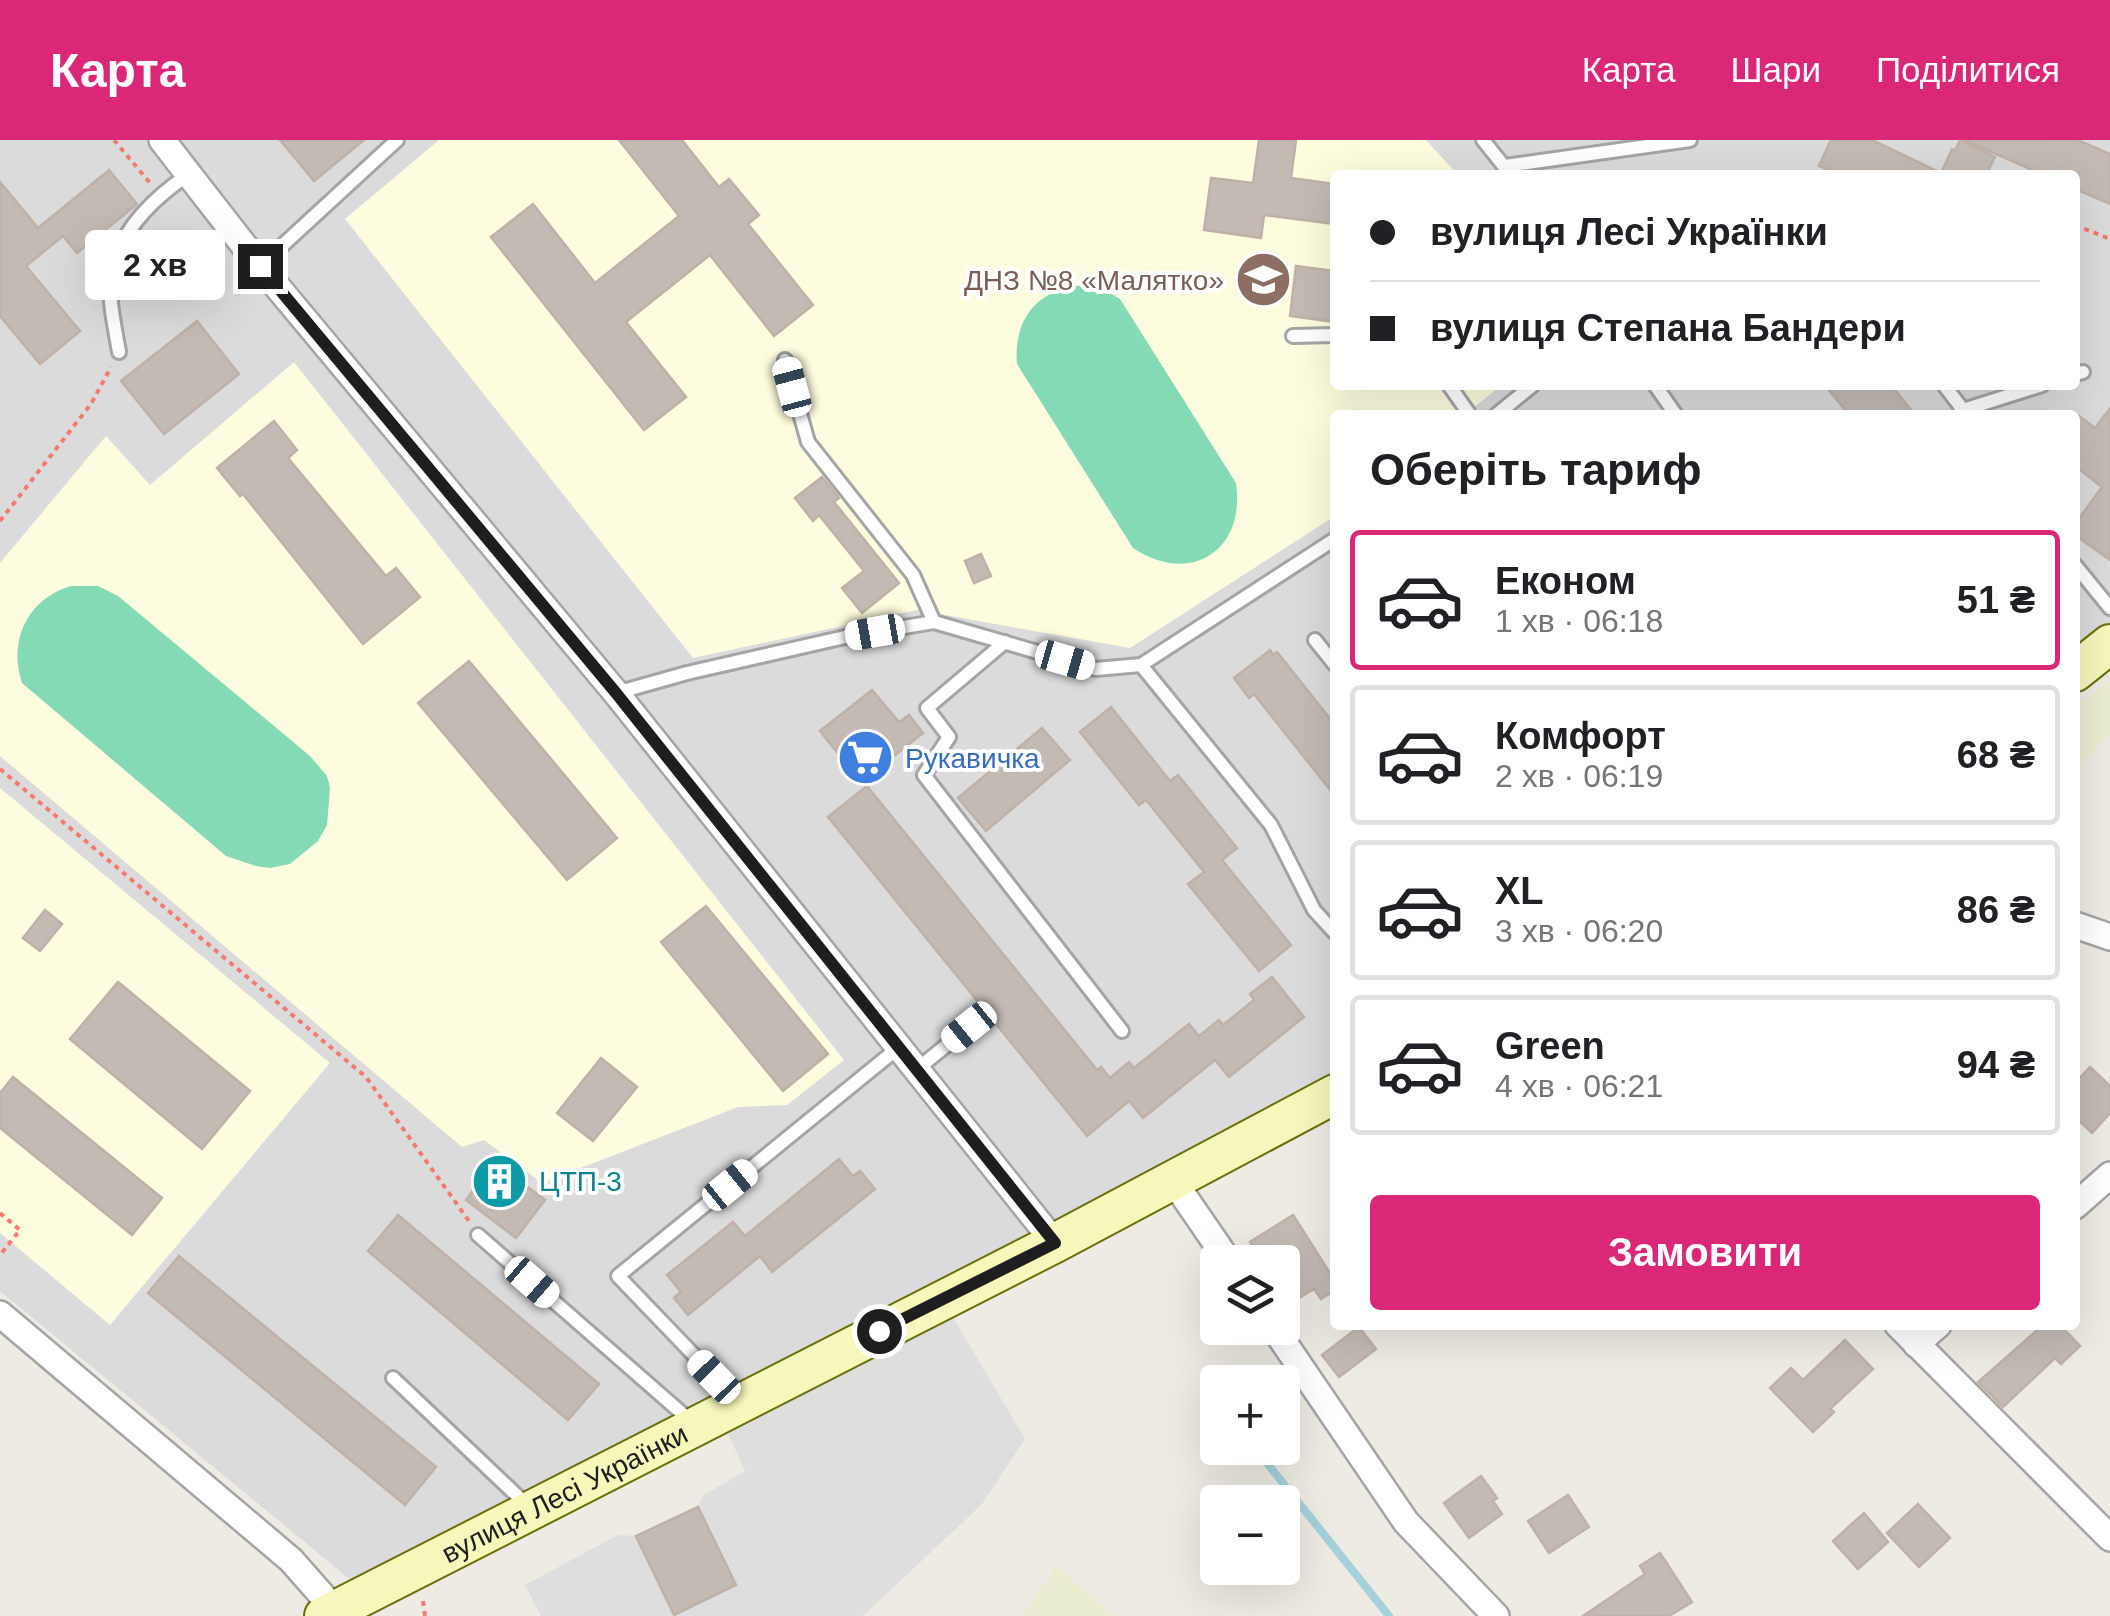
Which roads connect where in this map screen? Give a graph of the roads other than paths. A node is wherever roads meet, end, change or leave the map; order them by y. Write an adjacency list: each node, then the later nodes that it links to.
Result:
1 (162, 140): 6 (street)
2 (397, 140): 7 (lane)
3 (1483, 140): 5 (lane)
4 (1690, 140): 5 (lane)
5 (1508, 170)
6 (188, 174): 7 (street); 10 (lane)
7 (260, 266): 26 (street)
8 (1330, 335): 9 (lane)
9 (1294, 336)
10 (119, 352)
11 (785, 360): 19 (lane)
12 (1527, 390): 14 (lane)
13 (2028, 390): 15 (lane)
14 (1502, 410)
15 (1973, 410)
16 (1330, 542): 24 (lane)
17 (2080, 571): 18 (lane)
18 (2110, 608)
19 (934, 622): 21 (lane); 26 (lane)
20 (1315, 640): 23 (lane)
21 (1004, 642): 24 (lane); 31 (lane)
22 (2110, 644): 25 (street)
23 (1330, 659)
24 (1141, 664): 28 (lane)
25 (2080, 668)
26 (616, 693): 32 (street)
27 (2080, 927): 29 (street)
28 (1330, 928)
29 (2110, 938)
30 (969, 1027): 33 (lane)
31 (1122, 1030)
32 (898, 1048): 33 (street); 47 (lane)
33 (916, 1070): 39 (street)
34 (1330, 1097): 36 (street, вулиця Лесі Українки)
35 (2110, 1175): 37 (street)
36 (1176, 1184): 39 (street, вулиця Лесі Українки); 40 (street)
37 (2080, 1202)
38 (478, 1235): 48 (lane)
39 (1055, 1243): 47 (street, вулиця Лесі Українки)
40 (1217, 1245)
41 (0, 1314): 51 (street)
42 (1903, 1330): 44 (street)
43 (1932, 1330): 44 (street)
44 (1916, 1344): 50 (street)
45 (1286, 1345): 52 (street)
46 (392, 1378): 49 (lane)
47 (738, 1402): 48 (street, вулиця Лесі Українки)
48 (695, 1424): 49 (street, вулиця Лесі Українки)
49 (530, 1509): 51 (street, вулиця Лесі Українки)
50 (2110, 1538)
51 (330, 1613)
52 (1496, 1616)

